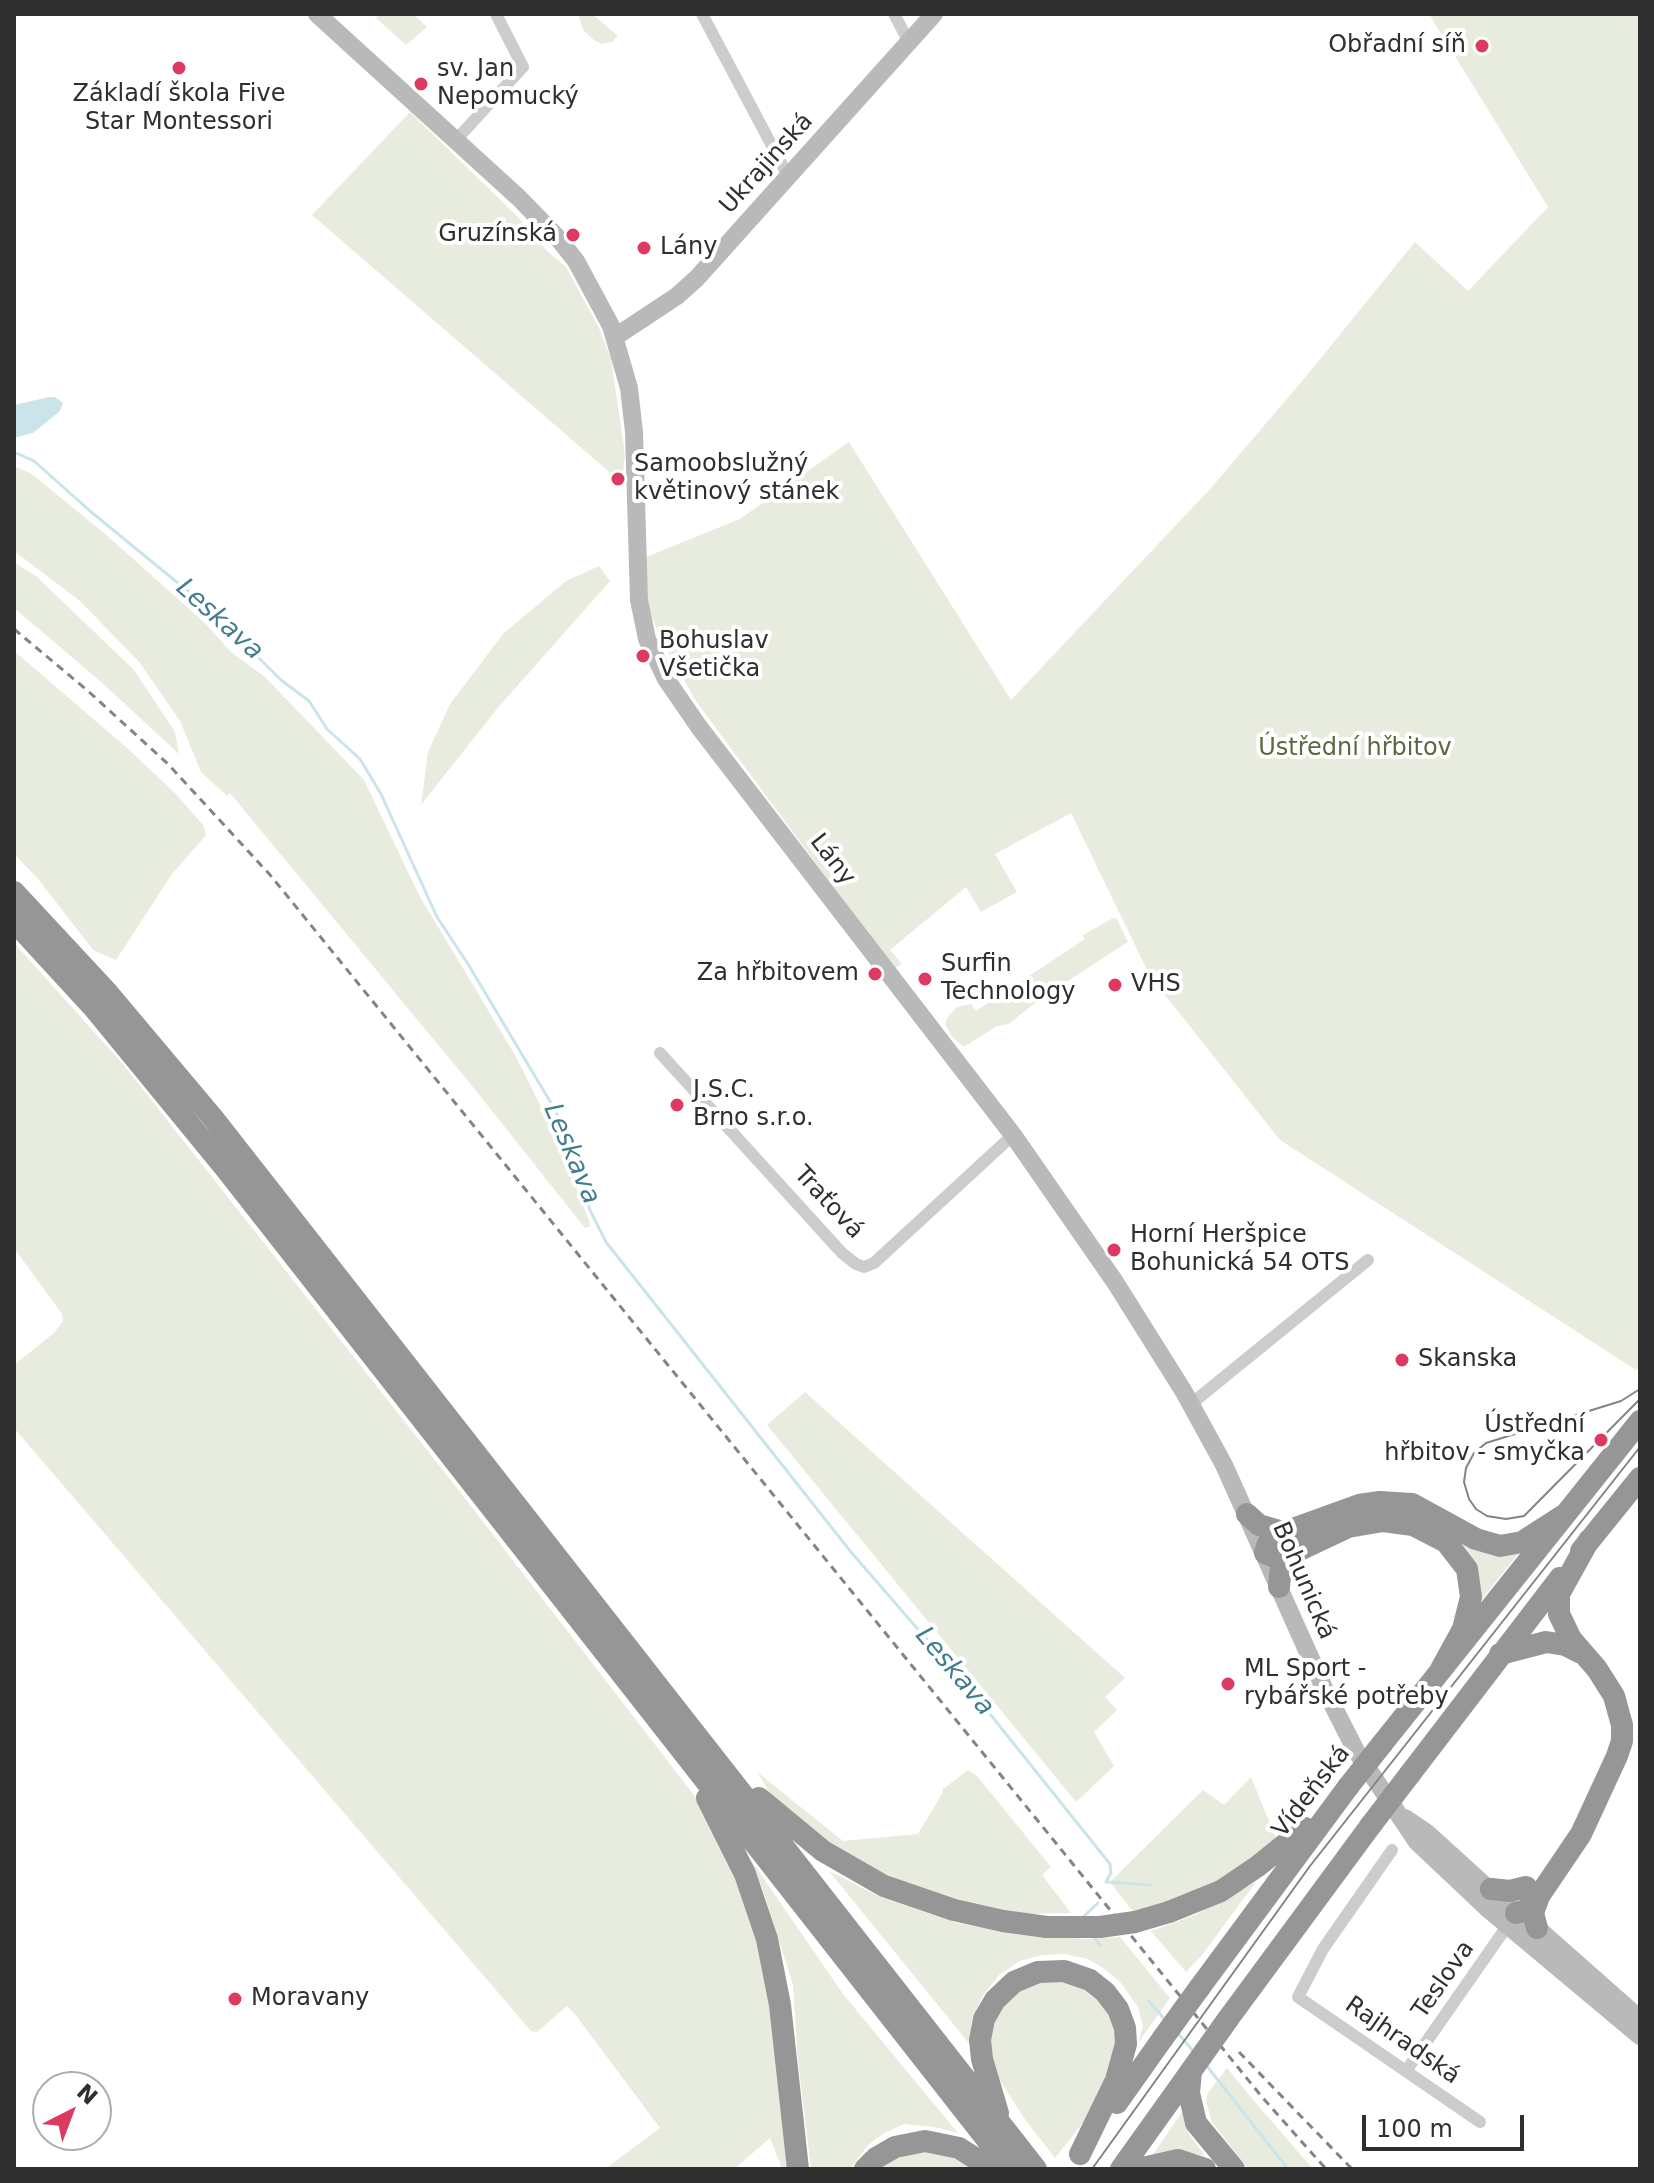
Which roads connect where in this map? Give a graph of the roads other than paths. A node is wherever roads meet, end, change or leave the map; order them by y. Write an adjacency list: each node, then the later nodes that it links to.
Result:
1 (317, 14): 7 (street, Lány)
2 (496, 14): 7 (street)
3 (702, 14): 8 (street)
4 (894, 14): 6 (street)
5 (934, 14): 6 (street, Ukrajinská)
6 (909, 42): 8 (street, Ukrajinská)
7 (456, 140): 9 (street, Lány)
8 (788, 176): 9 (street, Ukrajinská)
9 (615, 337): 13 (street, Lány)
10 (14, 892): 28 (highway)
11 (14, 921): 28 (highway)
12 (660, 1053): 13 (street, Traťová)
13 (1013, 1135): 14 (street, Lány)
14 (1064, 1205): 16 (street, Bohunická)
15 (1368, 1260): 16 (street)
16 (1191, 1404): 19 (street, Bohunická)
17 (1640, 1421): 20 (highway, Vídeňská)
18 (1640, 1478): 21 (highway)
19 (1247, 1514): 22 (highway); 23 (street, Bohunická)
20 (1564, 1515): 22 (highway); 27 (highway, Vídeňská)
21 (1589, 1540): 25 (highway); 26 (highway)
22 (1288, 1542): 23 (highway); 24 (highway); 27 (highway)
23 (1265, 1553): 24 (street, Bohunická)
24 (1279, 1587): 30 (street, Bohunická)
25 (1500, 1654): 26 (highway); 38 (highway, bridge)
26 (1582, 1654): 33 (highway)
27 (1441, 1669): 29 (highway, Vídeňská, bridge)
28 (693, 1747): 29 (highway, bridge); 41 (highway); 43 (highway); 46 (highway)
29 (1343, 1793): 42 (highway, Vídeňská, bridge)
30 (1400, 1814): 32 (street, Bohunická); 34 (street, Bohunická)
31 (1392, 1850): 39 (street, Rajhradská)
32 (1491, 1889): 33 (highway); 34 (street, Bohunická)
33 (1532, 1891): 34 (highway); 35 (highway)
34 (1512, 1918): 35 (street, Bohunická); 37 (street, Bohunická); 39 (street, Teslova)
35 (1537, 1928): 36 (street, Bohunická)
36 (1640, 2019)
37 (1640, 2036)
38 (1191, 2071): 48 (highway); 51 (highway)
39 (1406, 2071): 40 (street, Rajhradská)
40 (1480, 2122)
41 (1002, 2126): 42 (highway); 47 (highway)
42 (1075, 2162)
43 (798, 2169)
44 (865, 2169): 45 (highway)
45 (992, 2169)
46 (1010, 2169)
47 (1036, 2169)
48 (1121, 2169)
49 (1138, 2169): 50 (highway)
50 (1205, 2169)
51 (1234, 2169)

